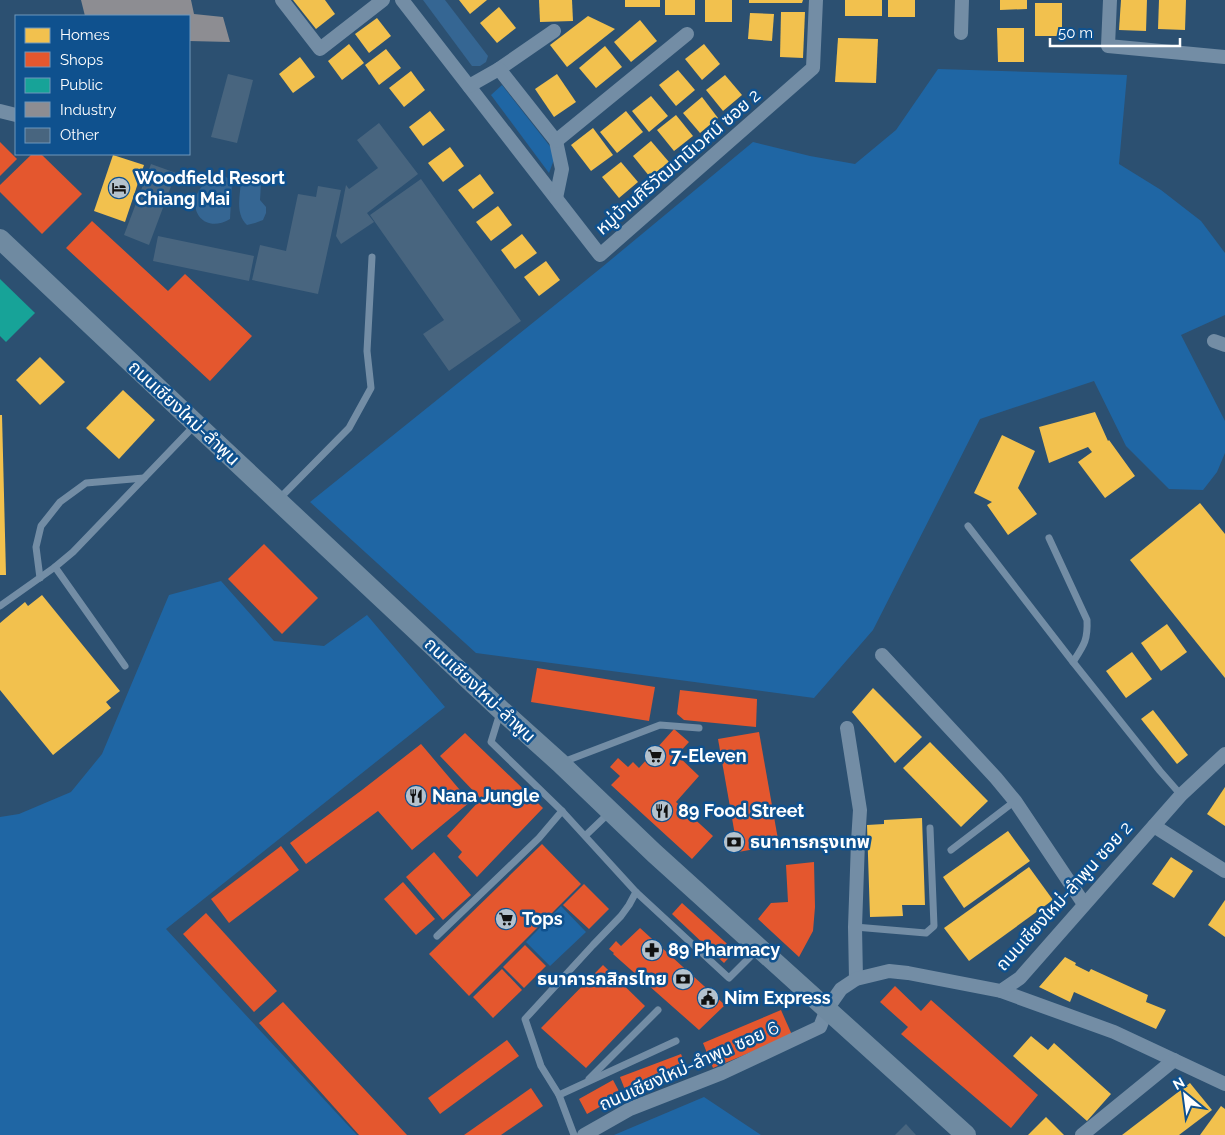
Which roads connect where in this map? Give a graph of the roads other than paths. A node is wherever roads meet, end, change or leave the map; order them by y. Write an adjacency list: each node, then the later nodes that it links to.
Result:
1 (282, 0): 2 (street)
2 (383, 0)
3 (402, 0): 12 (street, หมู่บ้านศิริวัฒนานิเวศน์ ซอย 2)
4 (816, 0): 16 (street, หมู่บ้านศิริวัฒนานิเวศน์ ซอย 2)
5 (962, 0): 8 (street)
6 (1110, 0): 10 (street)
7 (554, 31): 11 (street)
8 (961, 33)
9 (687, 34): 15 (street)
10 (1225, 57)
11 (499, 69): 12 (street); 15 (street)
12 (469, 86): 16 (street, หมู่บ้านศิริวัฒนานิเวศน์ ซอย 2)
13 (0, 111): 14 (street)
14 (15, 115)
15 (556, 140): 16 (street)
16 (556, 198)
17 (0, 239): 19 (main road, ถนนเชียงใหม่-ลำพูน)
18 (372, 258): 21 (lane)
19 (196, 424): 20 (lane); 21 (main road, ถนนเชียงใหม่-ลำพูน)
20 (144, 478): 24 (lane); 25 (lane)
21 (278, 500): 30 (main road, ถนนเชียงใหม่-ลำพูน)
22 (968, 526): 28 (lane)
23 (1049, 538): 28 (lane)
24 (55, 567): 25 (lane); 29 (lane)
25 (40, 578): 26 (lane)
26 (0, 606)
27 (882, 655): 36 (street)
28 (1073, 662): 35 (lane)
29 (125, 666)
30 (502, 710): 34 (main road, ถนนเชียงใหม่-ลำพูน); 37 (lane)
31 (699, 728): 34 (lane)
32 (847, 728): 46 (street)
33 (1225, 754): 35 (street, ถนนเชียงใหม่-ลำพูน ซอย 2)
34 (560, 763): 38 (main road, ถนนเชียงใหม่-ลำพูน)
35 (1181, 795): 39 (street, ถนนเชียงใหม่-ลำพูน ซอย 2)
36 (1014, 801): 42 (lane); 45 (street)
37 (562, 811): 41 (lane); 47 (lane)
38 (611, 811): 41 (lane); 48 (main road, ถนนเชียงใหม่-ลำพูน)
39 (1154, 826): 43 (street); 45 (street, ถนนเชียงใหม่-ลำพูน ซอย 2)
40 (930, 828): 46 (lane)
41 (586, 835): 44 (lane)
42 (952, 850)
43 (1225, 871)
44 (636, 892): 48 (lane); 57 (lane)
45 (1084, 904): 50 (street, ถนนเชียงใหม่-ลำพูน ซอย 2)
46 (855, 927): 49 (street)
47 (437, 936)
48 (758, 948): 51 (main road, ถนนเชียงใหม่-ลำพูน)
49 (856, 979): 50 (street, ถนนเชียงใหม่-ลำพูน ซอย 2); 51 (street, ถนนเชียงใหม่-ลำพูน ซอย 2)
50 (1002, 991): 54 (street)
51 (827, 1009): 58 (main road, ถนนเชียงใหม่-ลำพูน); 60 (street, ถนนเชียงใหม่-ลำพูน ซอย 6)
52 (658, 1010): 55 (lane)
53 (676, 1041): 55 (lane)
54 (1174, 1060): 56 (street); 61 (street)
55 (585, 1083): 57 (lane)
56 (1225, 1084)
57 (559, 1095): 59 (lane)
58 (961, 1133)
59 (574, 1135)
60 (584, 1135)
61 (1082, 1135)

